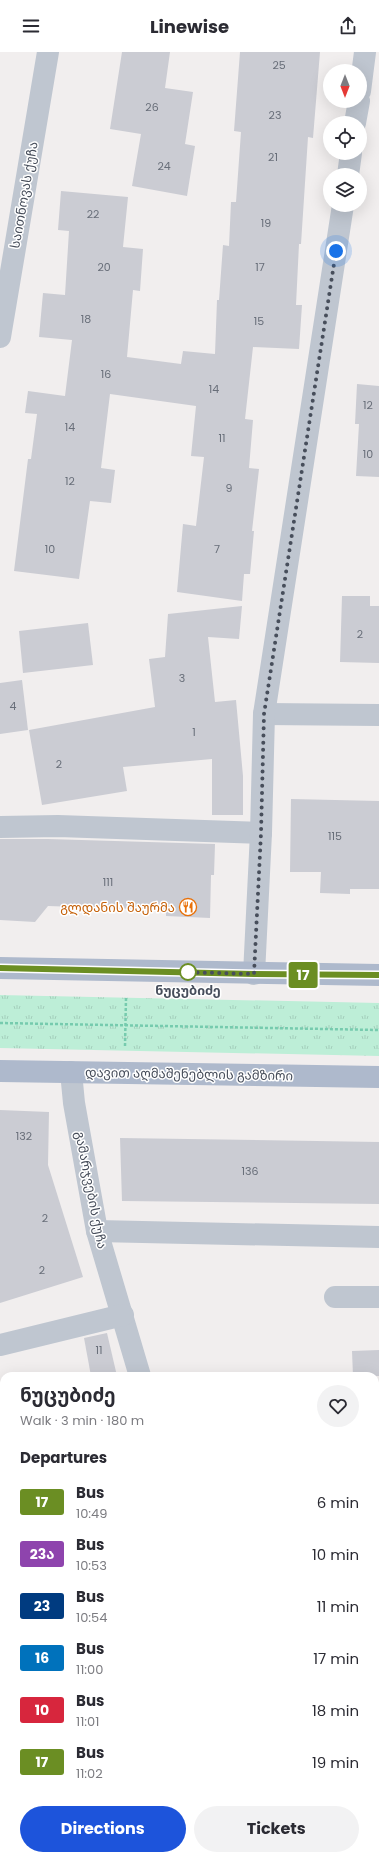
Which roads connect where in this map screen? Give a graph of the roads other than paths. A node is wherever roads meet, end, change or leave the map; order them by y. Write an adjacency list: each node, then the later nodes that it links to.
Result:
1 (48, 52): 5 (street, საითნოვას ქუჩა)
2 (365, 52): 3 (street)
3 (363, 64)
4 (343, 212): 6 (street)
5 (0, 337)
6 (264, 714): 7 (street); 9 (street)
7 (379, 715)
8 (0, 827): 9 (street)
9 (261, 833): 11 (street)
10 (0, 968): 11 (main road)
11 (254, 974): 12 (main road)
12 (379, 975)
13 (0, 1071): 14 (main road, დავით აღმაშენებლის გამზირი)
14 (71, 1072): 15 (main road, დავით აღმაშენებლის გამზირი); 16 (street, გამარჯვების ქუჩა)
15 (379, 1077)
16 (97, 1231): 17 (street); 20 (street, გამარჯვების ქუჩა)
17 (379, 1237)
18 (335, 1297): 19 (street)
19 (379, 1298)
20 (123, 1315): 21 (street); 22 (street, გამარჯვების ქუჩა)
21 (0, 1345)
22 (139, 1372)

